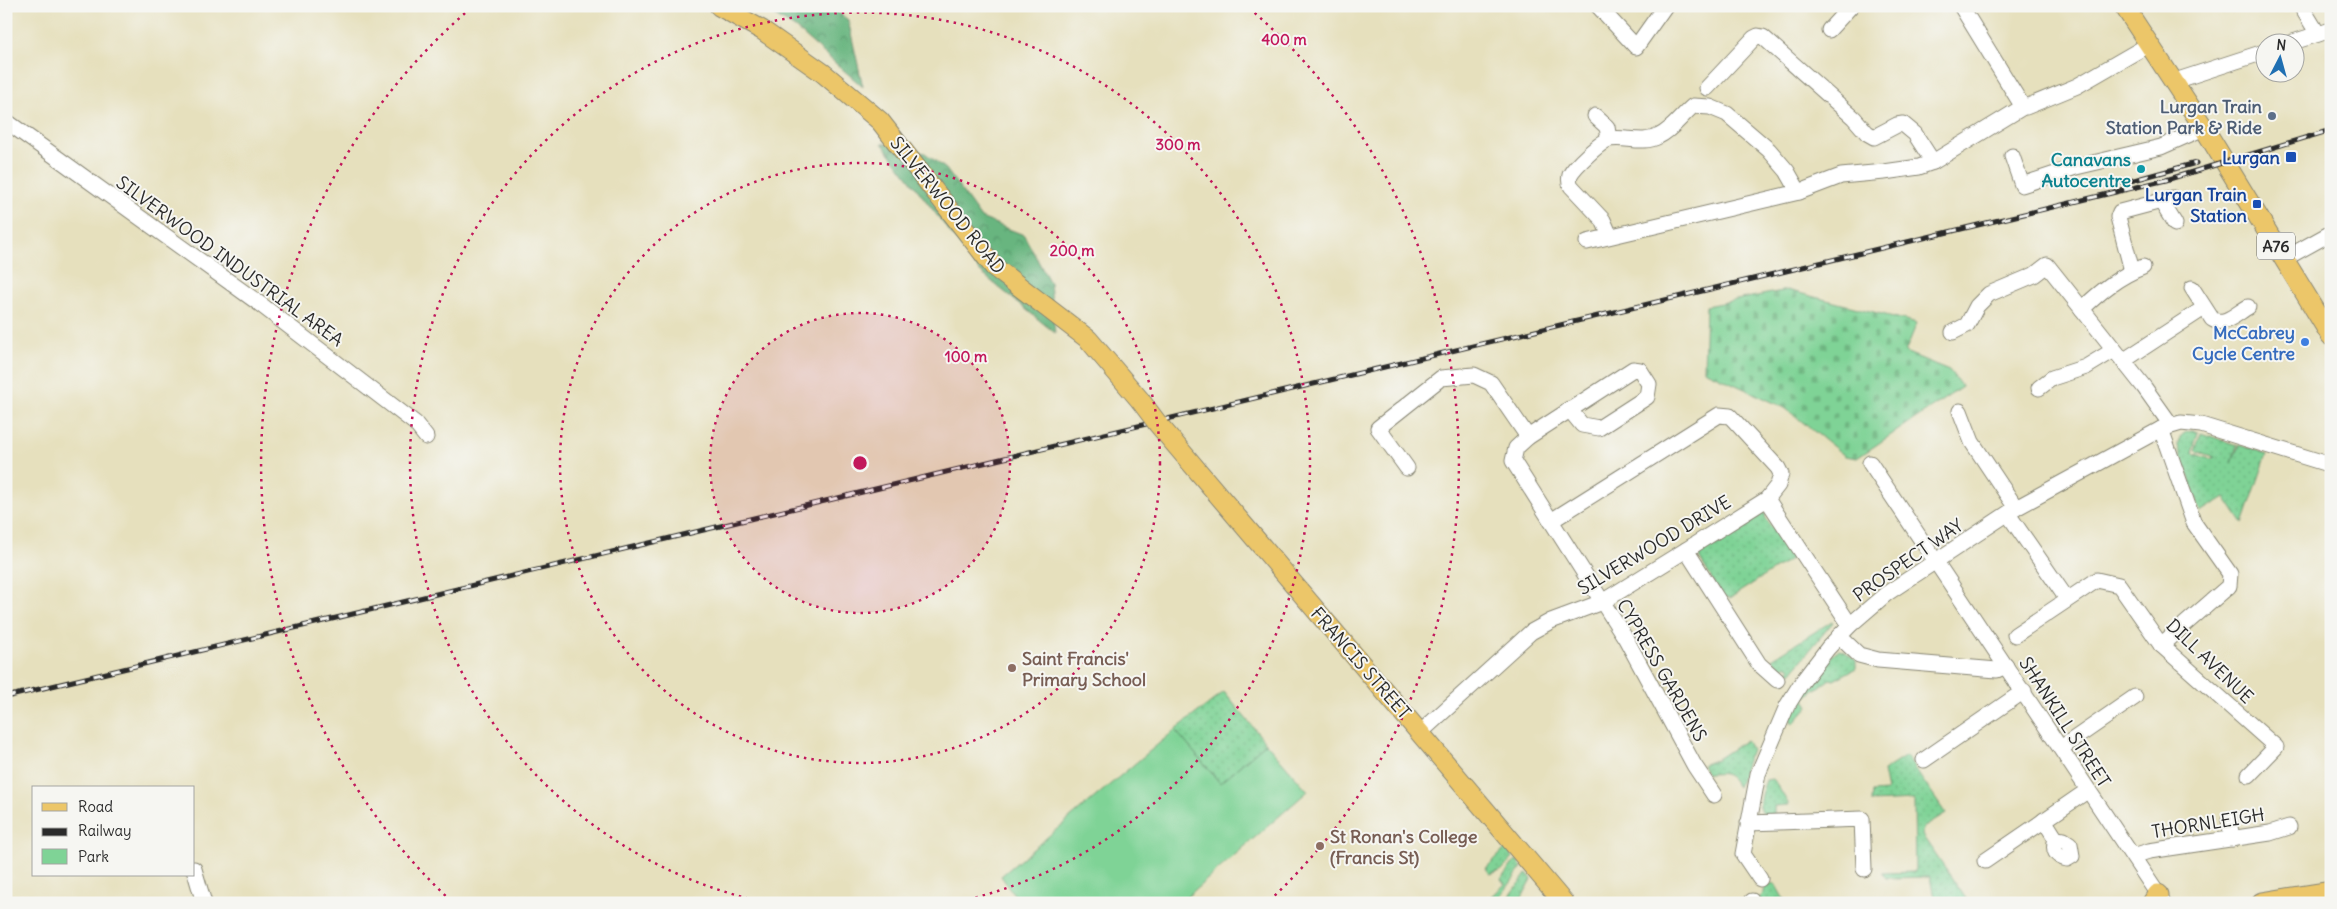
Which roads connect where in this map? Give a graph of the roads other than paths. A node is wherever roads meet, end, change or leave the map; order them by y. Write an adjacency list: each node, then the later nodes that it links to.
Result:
1 (719, 6): 38 (main road, SILVERWOOD ROAD, bridge)
2 (1598, 6): 3 (street)
3 (1665, 6)
4 (1851, 6): 8 (street)
5 (1961, 6): 15 (street)
6 (2124, 6): 11 (main road, A76)
7 (2300, 6): 9 (street)
8 (1828, 30)
9 (2324, 32): 10 (street)
10 (2304, 38)
11 (2148, 45): 13 (main road, A76); 15 (street)
12 (2254, 55): 13 (street)
13 (2172, 82): 18 (main road, A76)
14 (1714, 87): 21 (street)
15 (2023, 107): 21 (street)
16 (1595, 116): 19 (street)
17 (6, 121): 40 (street, SILVERWOOD INDUSTRIAL AREA)
18 (2204, 128): 20 (street); 27 (main road, A76)
19 (1609, 139): 22 (street); 25 (street)
20 (2012, 156)
21 (1933, 162): 22 (street)
22 (1799, 192): 25 (street)
23 (2175, 224): 31 (street)
24 (2331, 233): 27 (street)
25 (1610, 236): 26 (street)
26 (1587, 242)
27 (2284, 259): 33 (main road, A76)
28 (2192, 288): 30 (street)
29 (2248, 306): 30 (street)
30 (2204, 308): 34 (street)
31 (2082, 309): 32 (street); 34 (street)
32 (1953, 332)
33 (2331, 336)
34 (2118, 355): 35 (street); 39 (street)
35 (2039, 388)
36 (1569, 409): 36 (street, CYPRESS GARDENS); 41 (street, CYPRESS GARDENS)
37 (1960, 411): 46 (street)
38 (1158, 424): 60 (main road, FRANCIS STREET)
39 (2166, 427): 43 (street); 46 (street, PROSPECT WAY); 55 (street)
40 (426, 437)
41 (1528, 437): 44 (street); 47 (street, CYPRESS GARDENS)
42 (1870, 462): 49 (street, SHANKILL STREET)
43 (2331, 465)
44 (1407, 468)
45 (1767, 499): 47 (street); 48 (street, SILVERWOOD DRIVE); 52 (street)
46 (2012, 511): 49 (street, PROSPECT WAY); 50 (street)
47 (1551, 521): 51 (street, CYPRESS GARDENS)
48 (1686, 550): 51 (street, SILVERWOOD DRIVE); 57 (street)
49 (1936, 561): 52 (street, PROSPECT WAY); 56 (street, SHANKILL STREET)
50 (2067, 599): 53 (street, DILL AVENUE); 55 (street, DILL AVENUE)
51 (1602, 602): 60 (street, SILVERWOOD DRIVE); 65 (street, CYPRESS GARDENS)
52 (1850, 625): 54 (street, PROSPECT WAY)
53 (2015, 635)
54 (1839, 636): 56 (street); 68 (street, PROSPECT WAY)
55 (2161, 645): 63 (street, DILL AVENUE)
56 (2006, 666): 58 (street, SHANKILL STREET)
57 (1777, 680)
58 (2024, 691): 61 (street, SHANKILL STREET); 62 (street)
59 (2135, 697): 61 (street)
60 (1421, 732): 80 (main road, FRANCIS STREET)
61 (2061, 748): 64 (street, SHANKILL STREET)
62 (1924, 760)
63 (2249, 776)
64 (2087, 791): 66 (street); 72 (street, SHANKILL STREET)
65 (1714, 795)
66 (2044, 820): 70 (street); 73 (street)
67 (2229, 820): 71 (street)
68 (1748, 823): 74 (street); 76 (street, PROSPECT WAY)
69 (2288, 827): 71 (street, THORNLEIGH)
70 (2056, 839)
71 (2232, 839): 72 (street, THORNLEIGH)
72 (2133, 856): 78 (street, SHANKILL STREET)
73 (1985, 861)
74 (1864, 869)
75 (195, 872): 79 (street)
76 (1760, 879)
77 (2324, 895): 81 (highway)
78 (2158, 900)
79 (204, 903)
80 (1564, 903)
81 (2262, 903)

